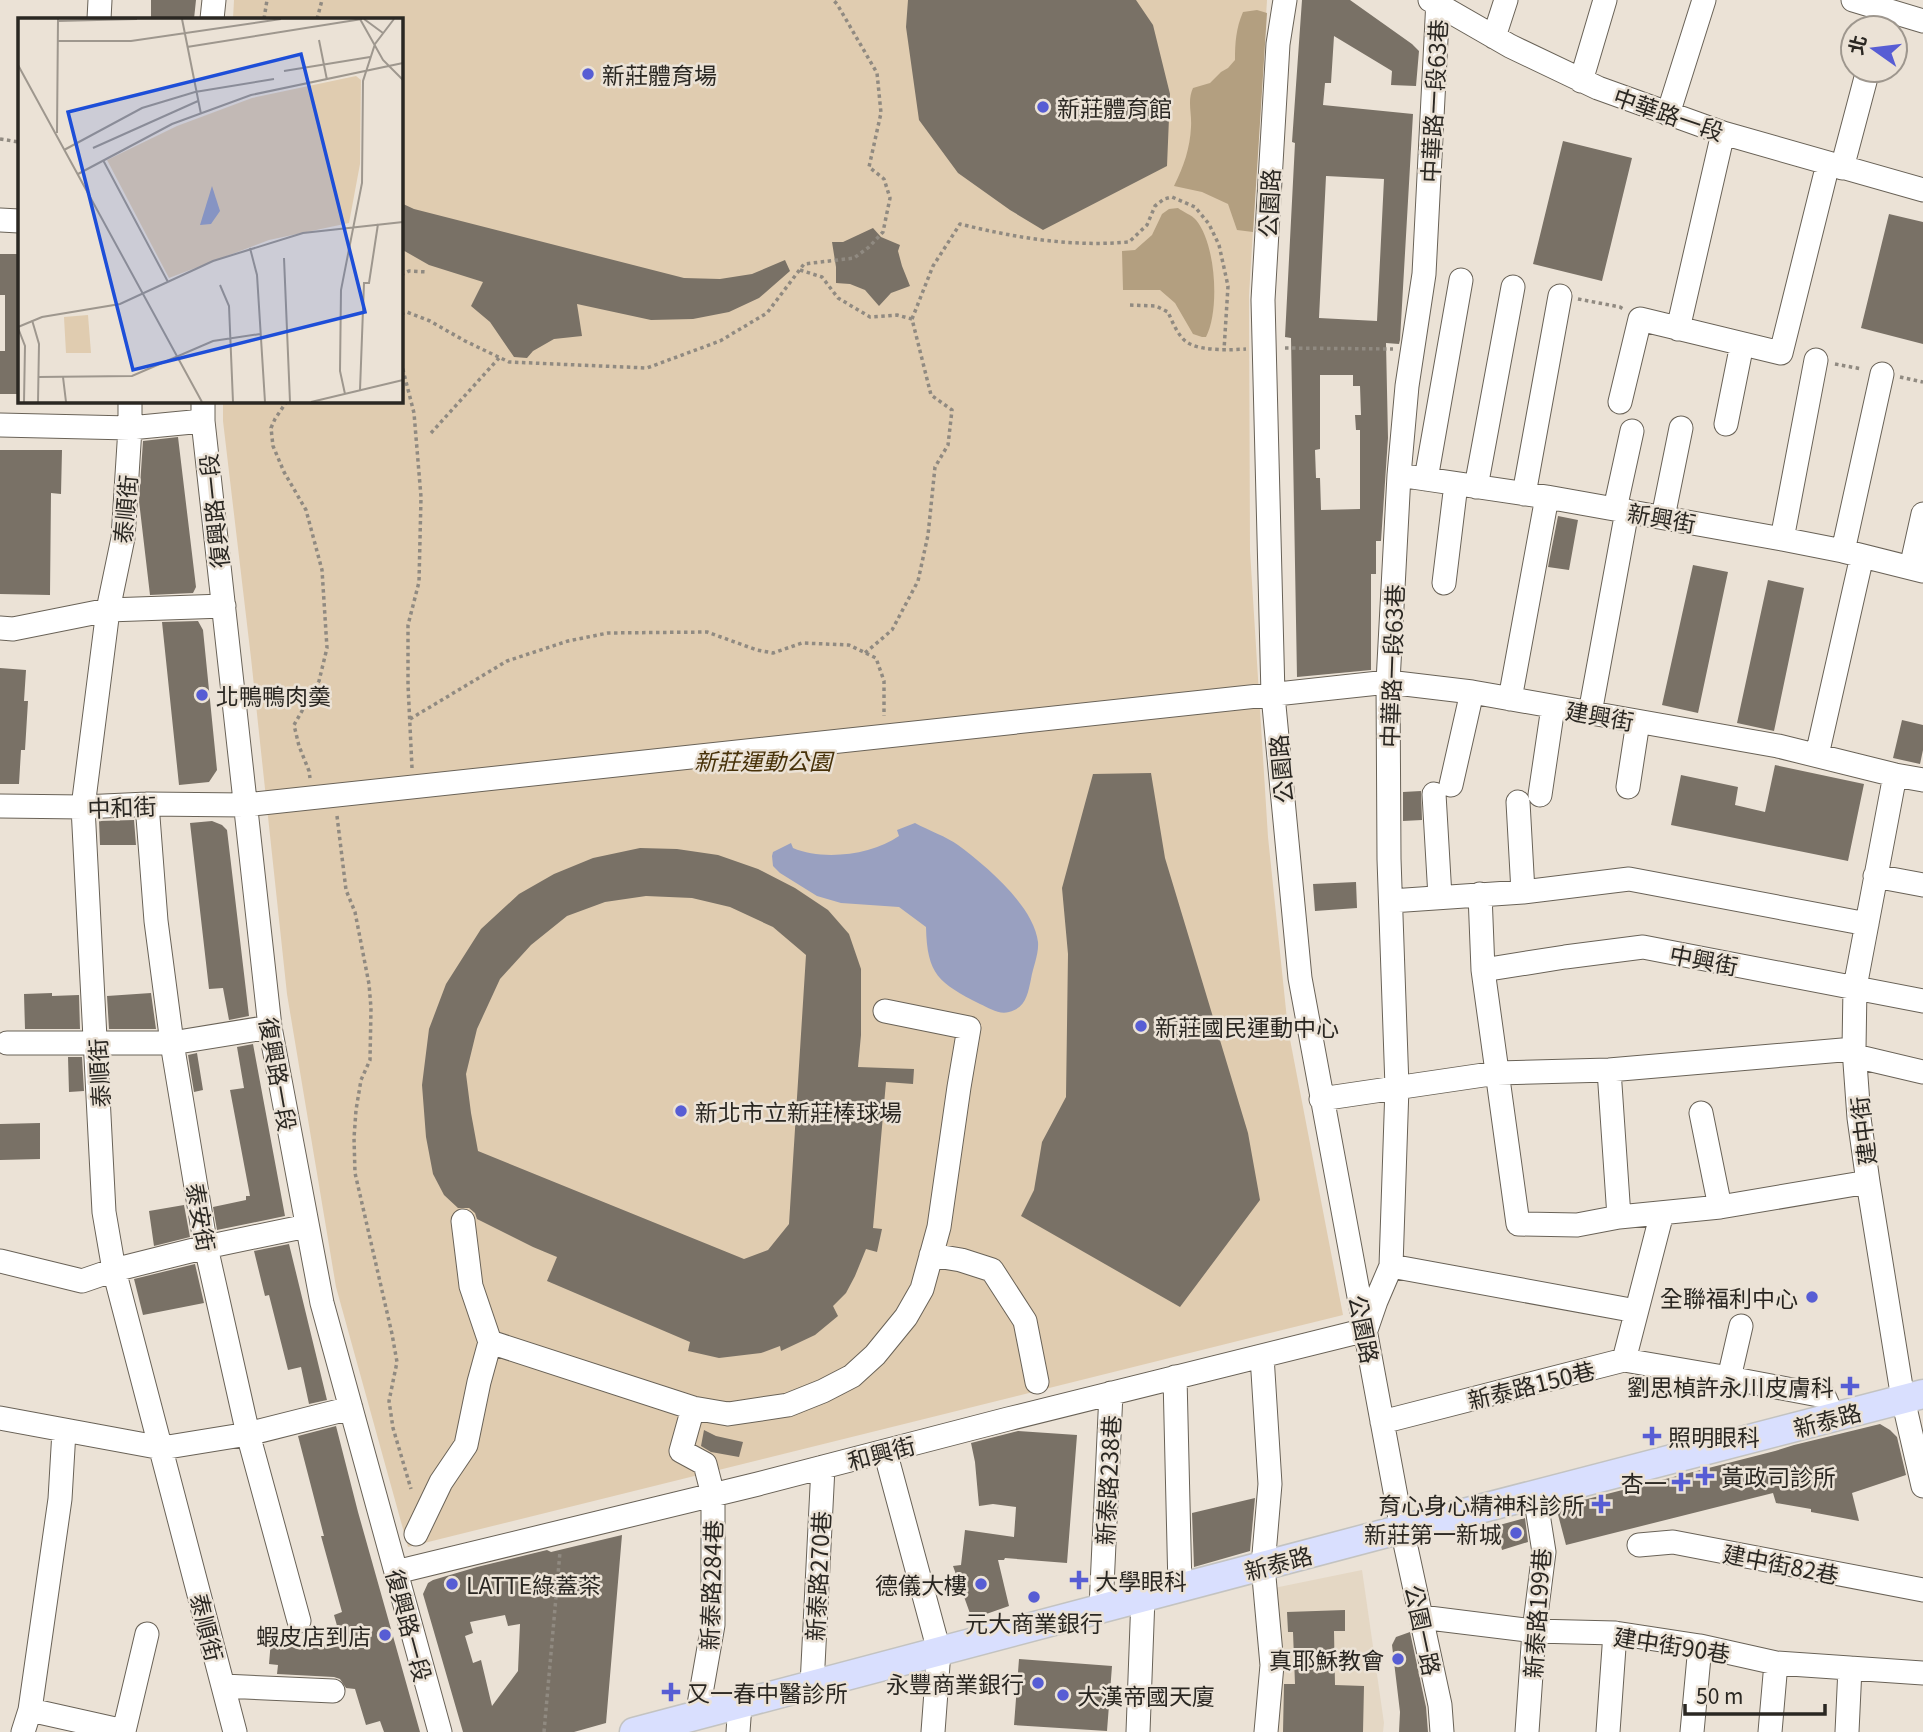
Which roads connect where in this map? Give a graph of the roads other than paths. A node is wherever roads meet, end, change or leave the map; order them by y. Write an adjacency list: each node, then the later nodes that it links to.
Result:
1 (100, 0): 10 (street)
2 (214, 0): 11 (street)
3 (1285, 0): 53 (street, 公園路)
4 (1506, 0): 12 (street)
5 (1605, 0): 13 (street)
6 (1704, 0): 15 (street)
7 (1853, 0): 9 (street)
8 (1435, 2): 12 (street, 中華路一段); 36 (street, 中華路一段63巷)
9 (1874, 14)
10 (99, 18)
11 (212, 18)
12 (1494, 37): 13 (street, 中華路一段)
13 (1581, 81): 15 (street, 中華路一段)
14 (1863, 84): 17 (street)
15 (1668, 114): 16 (street, 中華路一段)
16 (1723, 133): 17 (street, 中華路一段); 24 (street)
17 (1835, 166): 18 (street, 中華路一段); 25 (street)
18 (1923, 190)
19 (0, 220): 20 (street)
20 (18, 221)
21 (1461, 280): 37 (street)
22 (1513, 287): 38 (street)
23 (1560, 296): 39 (street)
24 (1678, 329): 25 (street); 29 (street)
25 (1742, 344): 31 (street)
26 (1816, 360): 44 (street)
27 (1882, 374): 45 (street)
28 (130, 402): 33 (street, 泰順街)
29 (1620, 402)
30 (203, 411): 33 (street); 48 (street, 復興路一段)
31 (1726, 424)
32 (0, 425): 33 (street)
33 (130, 428): 49 (street, 泰順街)
34 (1681, 428): 43 (street)
35 (1632, 431): 41 (street)
36 (1399, 475): 37 (street, 新興街); 51 (street, 中華路一段63巷)
37 (1426, 479): 38 (street, 新興街)
38 (1466, 486): 39 (street, 新興街); 47 (street)
39 (1524, 494): 40 (street, 新興街)
40 (1547, 497): 41 (street, 新興街); 54 (street)
41 (1621, 510): 43 (street, 新興街); 56 (street)
42 (1923, 514): 46 (street)
43 (1663, 517): 44 (street, 新興街)
44 (1782, 539): 45 (street, 新興街)
45 (1852, 554): 46 (street, 新興街); 59 (street)
46 (1917, 570)
47 (1444, 583)
48 (224, 606): 49 (street); 66 (street, 復興路一段)
49 (108, 610): 50 (street); 68 (street, 泰順街)
50 (0, 628)
51 (1388, 682): 52 (street, 建興街); 53 (street, 建興街); 74 (street, 中華路一段63巷)
52 (1472, 692): 54 (street, 建興街); 73 (street)
53 (1273, 695): 58 (street, 建興街); 89 (street, 公園路)
54 (1510, 699): 55 (street, 建興街)
55 (1553, 707): 56 (street, 建興街); 63 (street)
56 (1590, 713): 57 (street, 建興街)
57 (1638, 722): 59 (street, 建興街); 62 (street)
58 (884, 737): 66 (street, 中和街)
59 (1817, 755): 60 (street, 建興街)
60 (1895, 775): 61 (street, 建興街); 69 (street, 建中街)
61 (1923, 780)
62 (1628, 787)
63 (1540, 795)
64 (1518, 802): 71 (street)
65 (147, 804): 66 (street, 中和街); 68 (street, 中和街); 83 (street, 泰安街)
66 (245, 805): 80 (street, 復興路一段)
67 (0, 806): 68 (street, 中和街)
68 (83, 807): 82 (street, 泰順街)
69 (1875, 876): 70 (street); 75 (street, 建中街)
70 (1923, 885)
71 (1523, 892): 72 (street); 75 (street)
72 (1480, 894): 73 (street); 76 (street)
73 (1440, 897): 74 (street)
74 (1391, 901): 88 (street, 中華路一段63巷)
75 (1867, 924): 77 (street, 建中街)
76 (1483, 971): 77 (street, 中興街); 87 (street)
77 (1855, 987): 78 (street, 中興街); 84 (street, 建中街)
78 (1923, 1001)
79 (885, 1011): 98 (street)
80 (270, 1027): 83 (street); 96 (street, 復興路一段)
81 (7, 1043): 82 (street)
82 (96, 1043): 83 (street); 101 (street, 泰順街)
83 (172, 1043): 97 (street, 泰安街)
84 (1854, 1053): 85 (street); 86 (street); 91 (street, 建中街)
85 (1609, 1070): 87 (street); 94 (street)
86 (1923, 1072)
87 (1497, 1073): 88 (street); 94 (street)
88 (1397, 1087): 89 (street); 100 (street, 中華路一段63巷)
89 (1321, 1099): 104 (street, 公園路)
90 (1701, 1113): 92 (street)
91 (1868, 1182): 92 (street); 112 (street, 建中街)
92 (1720, 1207): 93 (street)
93 (1662, 1213): 94 (street); 102 (street)
94 (1619, 1217)
95 (463, 1222): 105 (street)
96 (307, 1226): 97 (street); 113 (street, 復興路一段)
97 (206, 1247): 101 (street); 119 (street, 泰安街)
98 (932, 1255): 110 (street); 114 (street)
99 (0, 1261): 101 (street)
100 (1391, 1266): 102 (street); 104 (street, 中華路一段63巷)
101 (114, 1270): 120 (street, 泰順街)
102 (1636, 1311): 107 (street)
103 (1741, 1326): 109 (street)
104 (1366, 1330): 106 (street, 和興街); 117 (street, 公園路)
105 (490, 1342): 114 (street); 127 (street)
106 (1262, 1356): 108 (street, 和興街); 129 (street)
107 (1624, 1360): 109 (street, 新泰路150巷); 117 (street, 新泰路150巷)
108 (1175, 1377): 111 (street, 和興街); 131 (street)
109 (1729, 1377): 115 (street, 新泰路150巷)
110 (1037, 1382)
111 (1111, 1393): 121 (street, 和興街); 134 (street, 新泰路238巷)
112 (1913, 1396): 115 (main road, 新泰路); 123 (street, 建中街)
113 (351, 1408): 119 (street); 130 (street, 復興路一段)
114 (693, 1408): 124 (street, 新泰路284巷)
115 (1833, 1417): 125 (main road, 新泰路)
116 (0, 1418): 118 (street)
117 (1382, 1422): 126 (street, 公園路)
118 (64, 1431): 120 (street); 150 (street)
119 (248, 1434): 120 (street); 136 (street, 泰安街)
120 (162, 1448): 146 (street, 泰順街)
121 (885, 1451): 122 (street, 和興街); 141 (street)
122 (823, 1467): 124 (street, 和興街); 145 (street, 新泰路270巷)
123 (1923, 1486)
124 (713, 1495): 130 (street, 和興街); 148 (street, 新泰路284巷)
125 (1535, 1495): 126 (main road, 新泰路); 137 (street, 新泰路199巷)
126 (1402, 1529): 129 (main road, 新泰路); 135 (street, 公園一路)
127 (416, 1534)
128 (1639, 1545): 132 (street, 建中街82巷)
129 (1263, 1566): 131 (main road, 新泰路); 156 (street)
130 (396, 1572): 153 (street, 復興路一段)
131 (1180, 1588): 133 (main road, 新泰路)
132 (1923, 1590)
133 (1143, 1597): 134 (main road, 新泰路); 155 (street)
134 (1101, 1608): 141 (main road, 新泰路)
135 (1421, 1617): 137 (street, 建中街90巷); 157 (street, 公園一路)
136 (299, 1621)
137 (1534, 1631): 138 (street, 建中街90巷); 158 (street, 新泰路199巷)
138 (1615, 1633): 140 (street, 建中街90巷); 159 (street)
139 (147, 1634): 150 (street)
140 (1700, 1646): 142 (street, 建中街90巷); 160 (street)
141 (939, 1651): 145 (main road, 新泰路); 154 (street)
142 (1776, 1662): 143 (street, 建中街90巷); 161 (street)
143 (1850, 1668): 144 (street, 建中街90巷); 162 (street)
144 (1923, 1674)
145 (812, 1685): 149 (main road, 新泰路)
146 (223, 1686): 147 (street); 152 (street, 泰順街)
147 (333, 1691)
148 (697, 1716): 149 (main road, 新泰路); 151 (main road, 新泰路)
149 (739, 1718)
150 (27, 1721)
151 (649, 1730)
152 (235, 1732)
153 (440, 1732)
154 (933, 1732)
155 (1138, 1732)
156 (1266, 1732)
157 (1442, 1732)
158 (1527, 1732)
159 (1608, 1732)
160 (1692, 1732)
161 (1770, 1732)
162 (1847, 1732)

